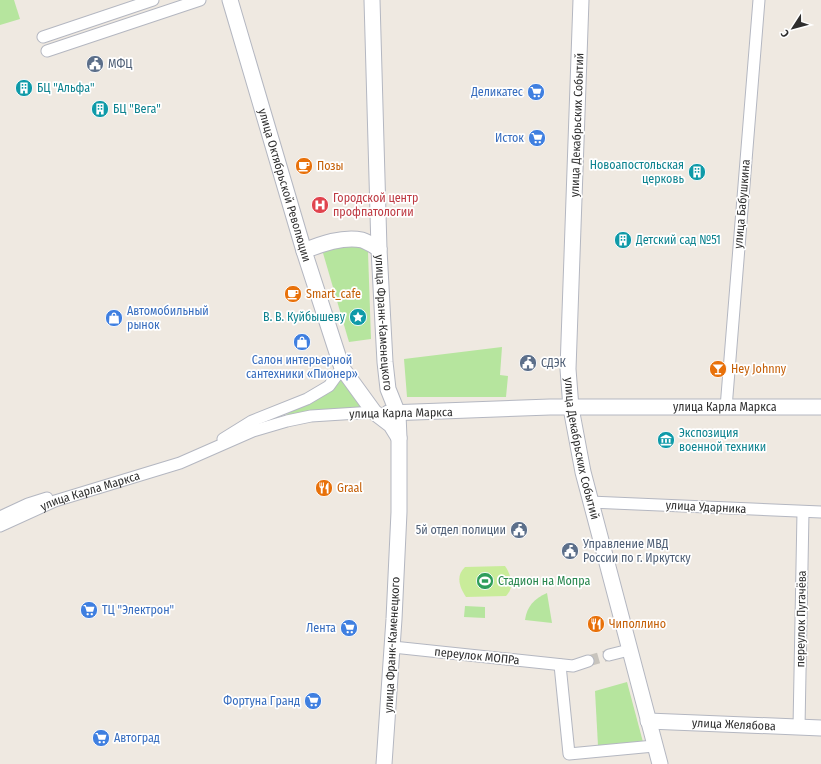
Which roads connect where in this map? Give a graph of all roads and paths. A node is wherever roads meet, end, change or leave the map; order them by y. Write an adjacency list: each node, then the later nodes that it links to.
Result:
1 (153, 0): 7 (street)
2 (200, 0): 8 (street)
3 (230, 0): 10 (main road, улица Октябрьской Революции)
4 (372, 0): 9 (main road, улица Франк-Каменецкого)
5 (582, 0): 14 (main road, улица Декабрьских Событий)
6 (759, 0): 15 (street, улица Бабушкина)
7 (43, 37)
8 (47, 50)
9 (379, 249): 10 (main road); 12 (main road, улица Франк-Каменецкого)
10 (304, 251): 11 (main road, улица Октябрьской Революции)
11 (342, 368): 13 (main road, улица Октябрьской Революции); 23 (street)
12 (388, 389): 13 (main road); 18 (main road, улица Франк-Каменецкого)
13 (363, 397): 17 (main road, улица Октябрьской Революции)
14 (571, 408): 15 (main road, улица Карла Маркса); 18 (main road, улица Карла Маркса); 20 (main road, улица Декабрьских Событий)
15 (726, 408): 16 (main road, улица Карла Маркса)
16 (821, 408)
17 (374, 412): 18 (main road, улица Карла Маркса); 19 (main road, улица Октябрьской Революции); 24 (street, улица Карла Маркса)
18 (398, 414): 19 (main road, улица Франк-Каменецкого)
19 (399, 438): 25 (main road, улица Франк-Каменецкого)
20 (590, 502): 21 (street, улица Ударника); 26 (main road, улица Декабрьских Событий)
21 (803, 512): 22 (street, улица Ударника); 31 (street, переулок Пугачёва)
22 (821, 512)
23 (0, 517)
24 (0, 526)
25 (393, 647): 29 (street, переулок МОПРа); 34 (main road, улица Франк-Каменецкого)
26 (629, 650): 27 (street); 30 (main road, улица Декабрьских Событий)
27 (609, 655)
28 (588, 662): 29 (street, переулок МОПРа)
29 (560, 665): 33 (street)
30 (648, 721): 31 (main road, улица Желябова); 33 (main road, улица Декабрьских Событий)
31 (799, 727): 32 (main road, улица Желябова)
32 (821, 728)
33 (654, 746): 35 (main road, улица Декабрьских Событий)
34 (384, 764)
35 (660, 764)

